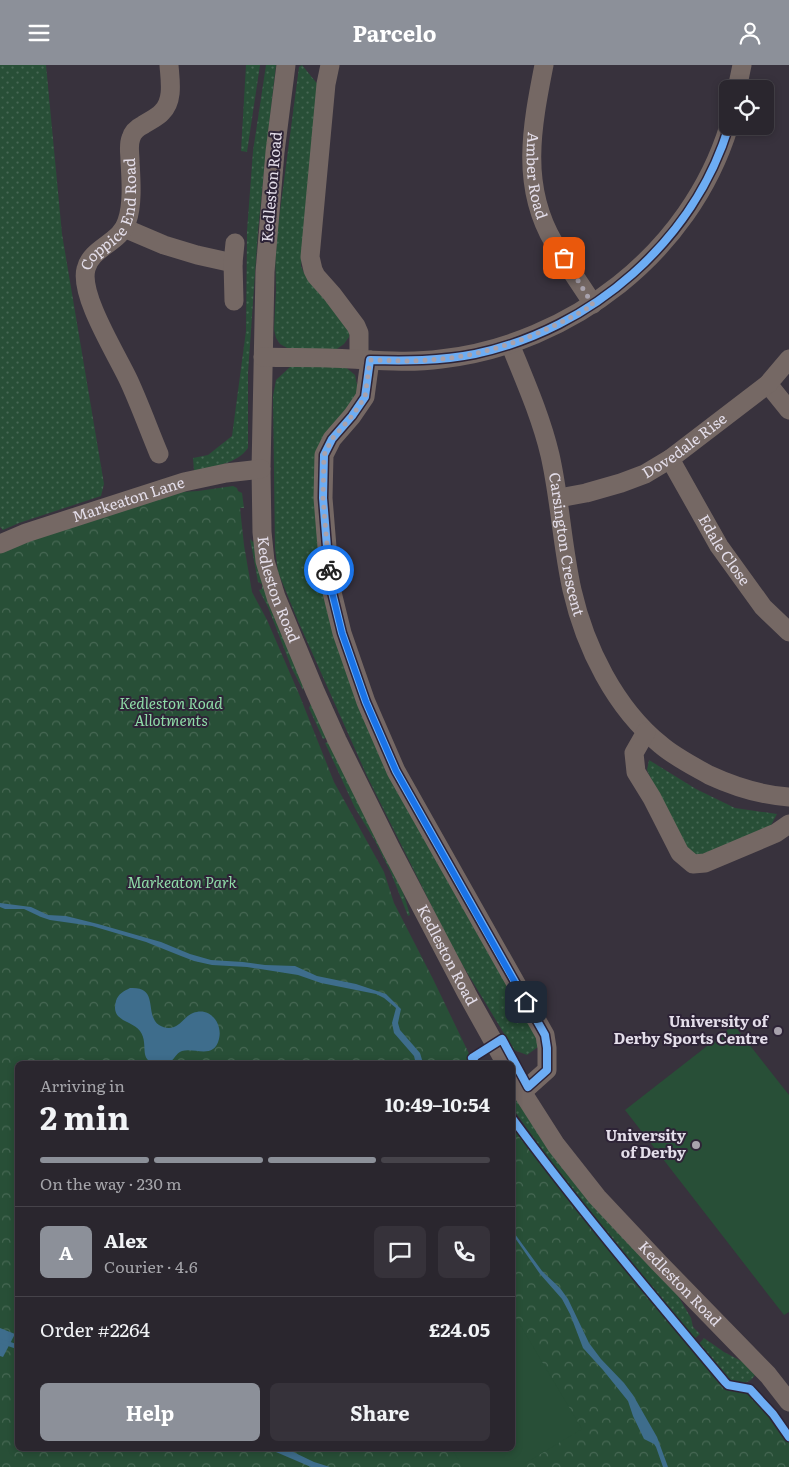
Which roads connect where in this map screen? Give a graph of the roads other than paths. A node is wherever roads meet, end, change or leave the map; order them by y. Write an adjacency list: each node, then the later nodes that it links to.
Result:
1 (169, 65): 8 (street, Coppice End Road)
2 (286, 65): 14 (street, Kedleston Road)
3 (330, 65): 15 (street, Kedleston Road)
4 (544, 65): 12 (street, Amber Road)
5 (742, 65): 6 (street)
6 (739, 80)
7 (726, 135): 12 (street)
8 (124, 228): 10 (street); 19 (street, Coppice End Road)
9 (235, 243): 10 (street)
10 (234, 263): 11 (street)
11 (234, 301)
12 (593, 305): 13 (street)
13 (510, 345): 15 (street); 22 (street, Carsington Crescent)
14 (263, 357): 15 (street); 21 (street, Kedleston Road)
15 (364, 359): 29 (street, Kedleston Road)
16 (789, 359): 17 (street, Dovedale Rise)
17 (768, 384): 18 (street); 20 (street, Dovedale Rise)
18 (789, 410)
19 (159, 454)
20 (670, 459): 22 (street, Dovedale Rise); 24 (street, Edale Close)
21 (261, 469): 23 (street, Markeaton Lane); 28 (street, Kedleston Road)
22 (559, 498): 25 (street, Carsington Crescent)
23 (0, 545)
24 (789, 633)
25 (646, 732): 26 (street, Carsington Crescent); 27 (street)
26 (789, 797)
27 (789, 824)
28 (504, 1061)
29 (516, 1083): 30 (street, Kedleston Road)
30 (789, 1402)

